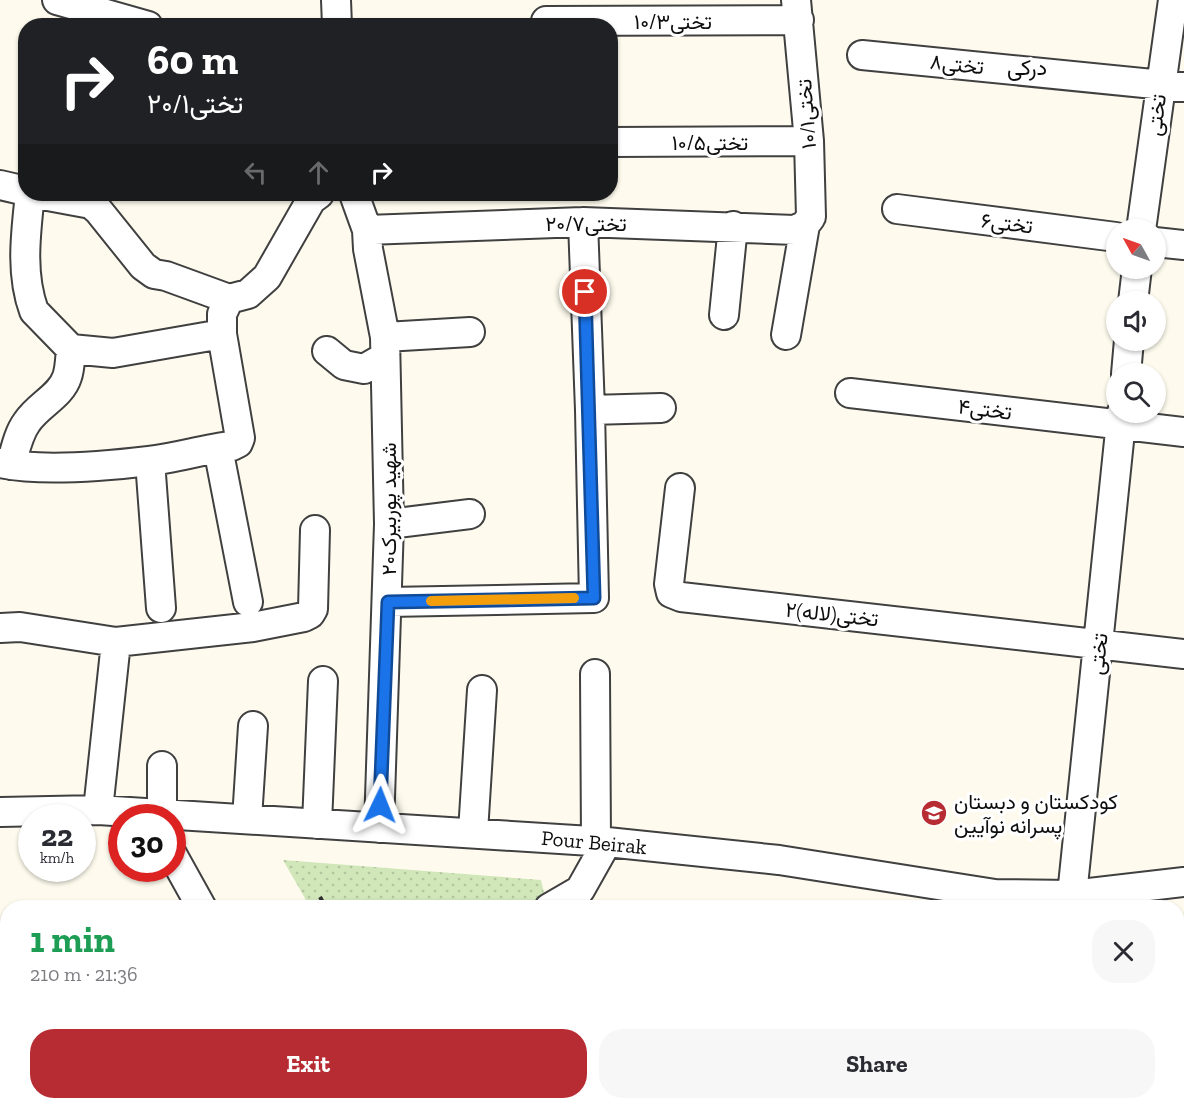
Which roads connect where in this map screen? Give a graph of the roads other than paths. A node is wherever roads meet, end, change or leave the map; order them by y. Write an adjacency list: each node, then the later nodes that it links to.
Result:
1 (57, 0): 5 (street)
2 (336, 0): 6 (street)
3 (1173, 0): 9 (street, تختی)
4 (798, 10): 7 (street, تختی۱۰/۳); 10 (street, تختی۱۰/۱)
5 (120, 18)
6 (337, 18)
7 (615, 18)
8 (862, 55): 9 (street, تختی۸)
9 (1172, 86): 19 (street, تختی)
10 (809, 141): 11 (street, تختی۱۰/۵); 21 (street, تختی۱۰/۱)
11 (618, 142)
12 (0, 185): 13 (street)
13 (18, 189)
14 (29, 201): 33 (street)
15 (74, 201): 27 (street)
16 (310, 201): 27 (street)
17 (357, 201): 23 (street, شهید پوربیرک۲۰)
18 (897, 208): 24 (street, تختی۶)
19 (1143, 219)
20 (583, 222): 22 (street, تختی۲۰/۷); 23 (street, تختی۲۰/۷); 37 (street)
21 (805, 225): 22 (street, تختی۲۰/۷); 31 (street, تختی۱۰/۱)
22 (733, 226): 28 (street)
23 (367, 230): 32 (street, شهید پوربیرک۲۰)
24 (1106, 236)
25 (1166, 243): 26 (street)
26 (1184, 245)
27 (229, 300): 30 (street)
28 (724, 315)
29 (471, 332): 32 (street)
30 (222, 334): 33 (street); 42 (street)
31 (786, 335)
32 (385, 347): 34 (street); 47 (street, شهید پوربیرک۲۰)
33 (71, 349): 44 (street)
34 (327, 351)
35 (850, 393): 38 (street, تختی۴)
36 (661, 408): 37 (street)
37 (590, 410): 50 (street)
38 (1106, 418)
39 (1121, 423): 54 (street, تختی)
40 (1140, 423): 41 (street, تختی۴)
41 (1184, 432)
42 (228, 445): 43 (street); 49 (street)
43 (150, 461): 44 (street); 51 (street)
44 (5, 464)
45 (680, 488): 54 (street, ۲تختی(لاله))
46 (470, 514): 47 (street)
47 (389, 524): 50 (street, شهید پوربیرک۲۰)
48 (315, 530): 53 (street)
49 (248, 602)
50 (388, 602): 68 (street, شهید پوربیرک۲۰)
51 (161, 608)
52 (7, 622): 53 (street)
53 (116, 642): 62 (street)
54 (1099, 644): 55 (street); 73 (street, تختی)
55 (1184, 654)
56 (595, 674): 70 (street)
57 (323, 681): 67 (street)
58 (482, 690): 69 (street)
59 (253, 726): 66 (street)
60 (162, 766): 61 (street)
61 (157, 804)
62 (98, 810): 63 (street, Pour Beirak); 64 (street, Pour Beirak)
63 (108, 811)
64 (0, 812)
65 (186, 816): 66 (street, Pour Beirak)
66 (247, 819): 67 (street, Pour Beirak)
67 (317, 824): 68 (street, Pour Beirak)
68 (379, 828): 69 (street, Pour Beirak)
69 (473, 832): 70 (street, Pour Beirak)
70 (601, 841): 76 (street); 77 (street, Pour Beirak)
71 (186, 879): 75 (street)
72 (1184, 882): 74 (street, Pour Beirak)
73 (1072, 895): 74 (street, Pour Beirak); 78 (street, Pour Beirak)
74 (1151, 897)
75 (198, 900)
76 (563, 900)
77 (977, 900)
78 (997, 900)

